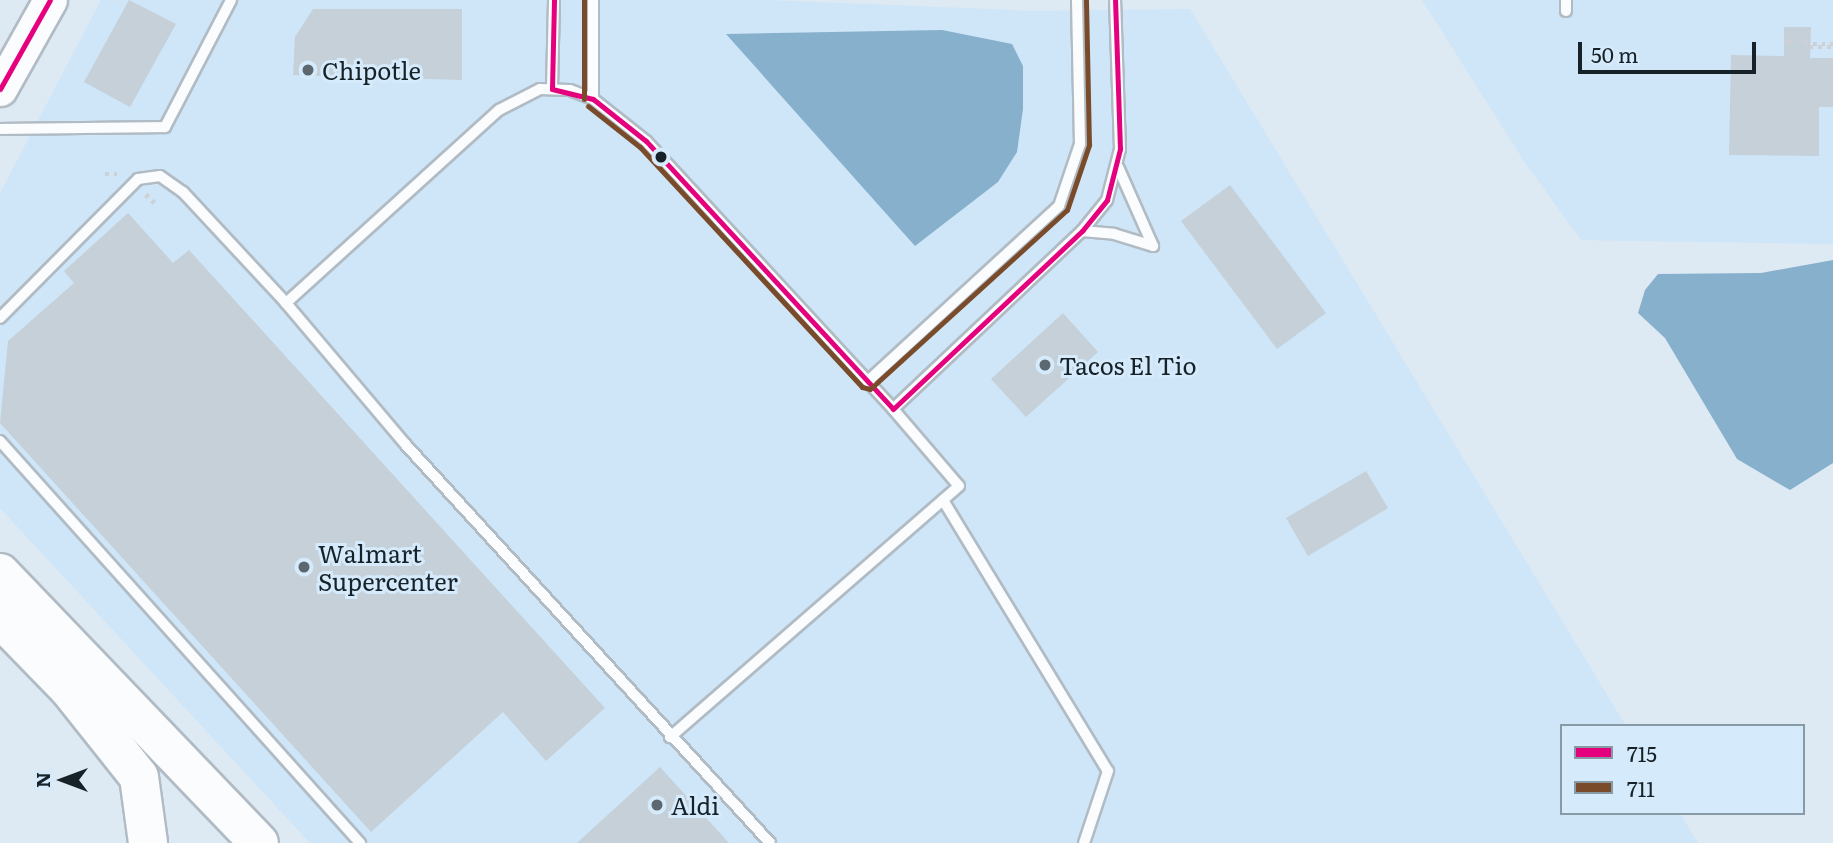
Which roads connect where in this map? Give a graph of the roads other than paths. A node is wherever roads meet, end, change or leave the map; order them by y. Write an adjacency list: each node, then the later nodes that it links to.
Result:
1 (50, 0): 7 (main road)
2 (231, 0): 10 (lane)
3 (554, 0): 8 (lane)
4 (593, 0): 9 (lane)
5 (1077, 0): 15 (lane)
6 (1115, 0): 11 (lane)
7 (0, 89)
8 (552, 89): 9 (lane); 13 (lane)
9 (593, 99): 15 (lane)
10 (0, 129)
11 (1118, 167): 12 (lane); 12 (lane)
12 (1082, 231): 16 (lane)
13 (286, 303): 14 (lane); 21 (lane)
14 (0, 318)
15 (868, 381): 16 (lane)
16 (893, 409): 18 (lane)
17 (0, 441): 24 (lane)
18 (943, 500): 21 (lane); 26 (lane)
19 (0, 573): 23 (highway)
20 (0, 618): 22 (highway)
21 (670, 737): 25 (lane)
22 (148, 843)
23 (259, 843)
24 (360, 843)
25 (770, 843)
26 (1084, 843)

